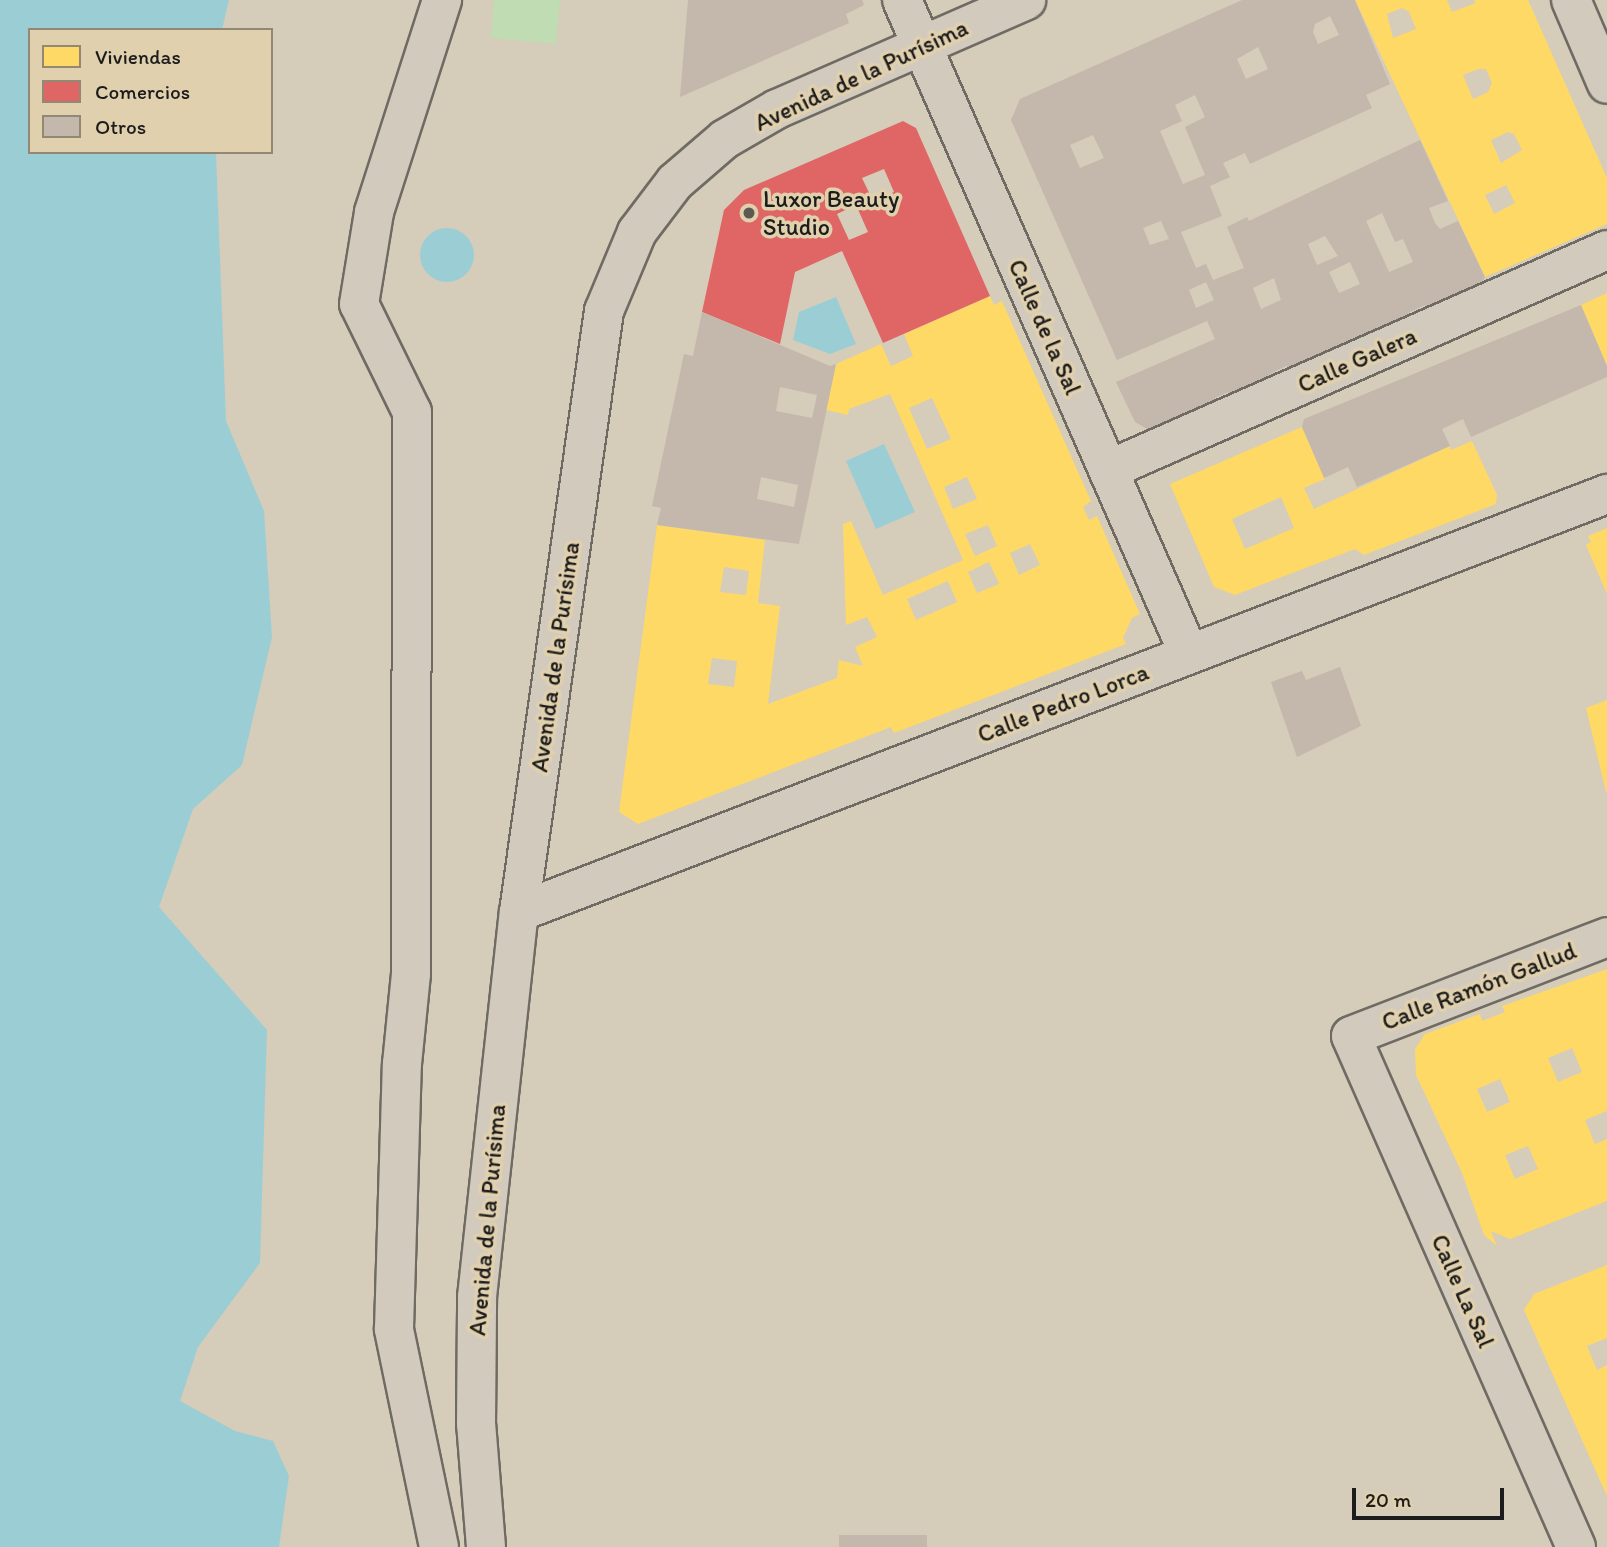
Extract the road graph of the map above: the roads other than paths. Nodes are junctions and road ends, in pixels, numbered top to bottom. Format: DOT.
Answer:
graph roads {
  1 [pos="442,0"];
  2 [pos="902,0"];
  3 [pos="1026,0"];
  4 [pos="1571,0"];
  5 [pos="921,45"];
  6 [pos="1607,84"];
  7 [pos="1607,250"];
  8 [pos="1108,470"];
  9 [pos="1607,494"];
  10 [pos="1189,654"];
  11 [pos="519,912"];
  12 [pos="1607,937"];
  13 [pos="1351,1035"];
  14 [pos="439,1547"];
  15 [pos="486,1547"];
  16 [pos="1576,1547"];
  1 -- 14 [label="street"];
  2 -- 5 [label="street, Calle de la Sal"];
  3 -- 5 [label="street, Avenida de la Purísima"];
  4 -- 6 [label="street"];
  5 -- 8 [label="street, Calle de la Sal"];
  5 -- 11 [label="street, Avenida de la Purísima"];
  7 -- 8 [label="street, Calle Galera"];
  8 -- 10 [label="street, Calle de la Sal"];
  9 -- 10 [label="street, Calle Pedro Lorca"];
  10 -- 11 [label="street, Calle Pedro Lorca"];
  11 -- 15 [label="street, Avenida de la Purísima"];
  12 -- 13 [label="street, Calle Ramón Gallud"];
  13 -- 16 [label="street, Calle La Sal"];
}
